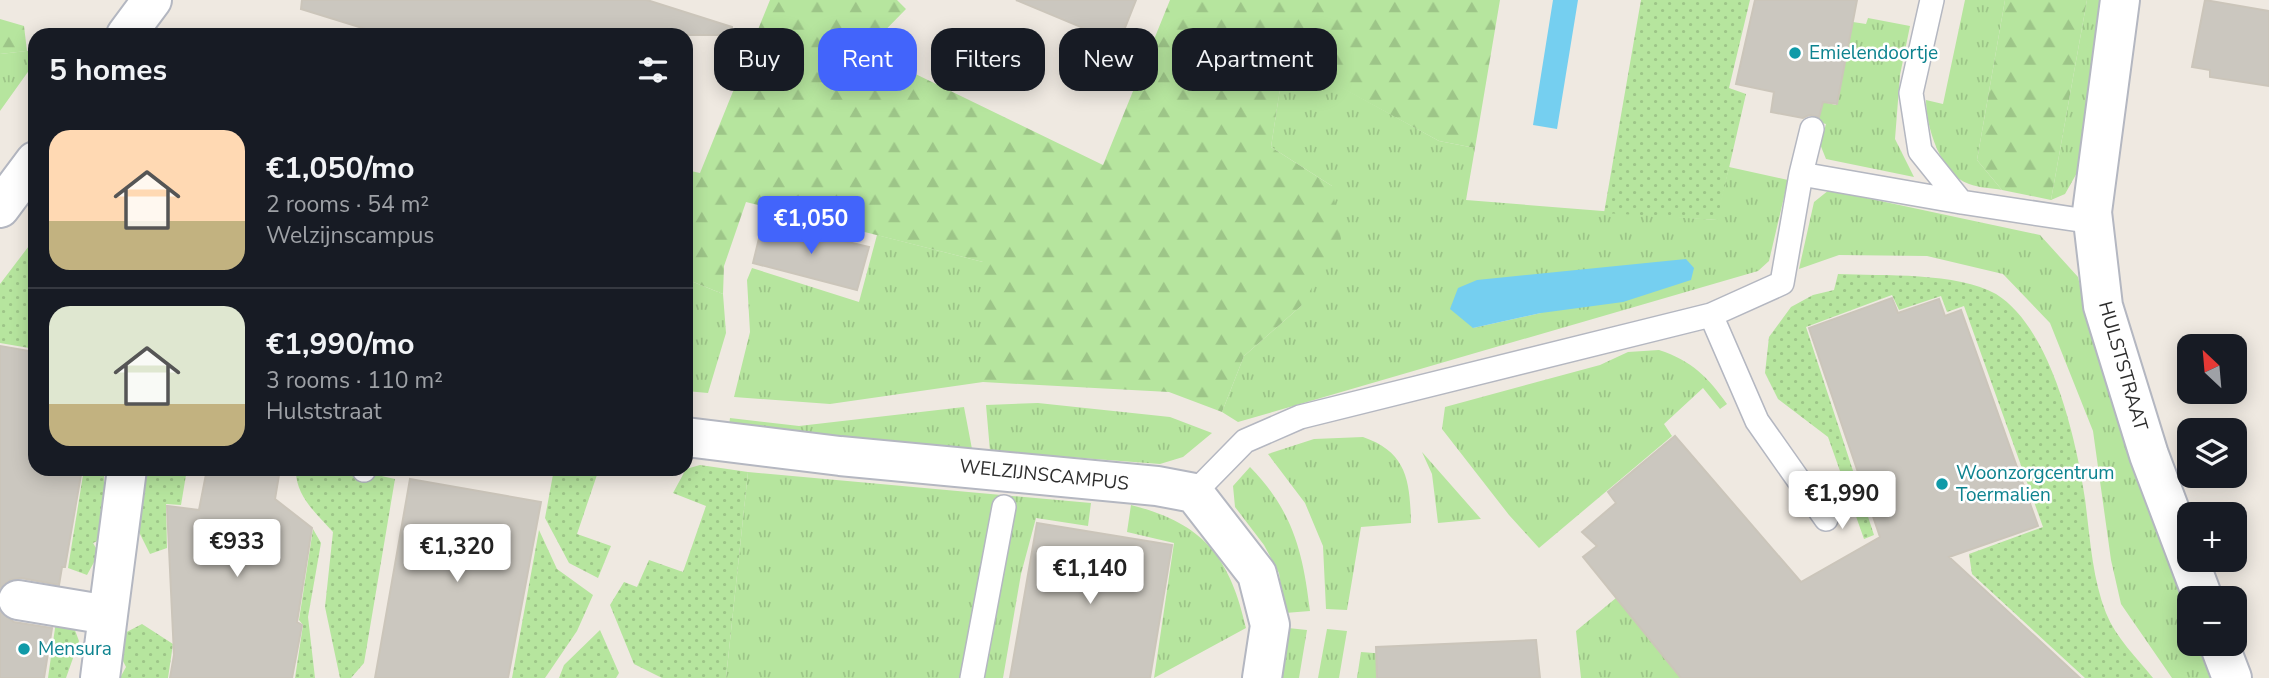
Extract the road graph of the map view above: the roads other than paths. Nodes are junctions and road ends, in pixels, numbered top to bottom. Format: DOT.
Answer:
graph roads {
  1 [pos="152,0"];
  2 [pos="1932,0"];
  3 [pos="2120,0"];
  4 [pos="131,28"];
  5 [pos="1812,129"];
  6 [pos="28,170"];
  7 [pos="1801,174"];
  8 [pos="1961,202"];
  9 [pos="0,208"];
  10 [pos="2093,222"];
  11 [pos="1711,315"];
  12 [pos="693,438"];
  13 [pos="126,476"];
  14 [pos="1194,493"];
  15 [pos="1004,508"];
  16 [pos="1826,519"];
  17 [pos="2198,586"];
  18 [pos="18,600"];
  19 [pos="108,615"];
  20 [pos="2224,656"];
  21 [pos="100,678"];
  22 [pos="972,678"];
  23 [pos="1262,678"];
  24 [pos="2232,678"];
  1 -- 4 [label="street"];
  2 -- 8 [label="lane"];
  3 -- 10 [label="street, HULSTSTRAAT"];
  5 -- 7 [label="lane"];
  6 -- 9 [label="street"];
  7 -- 8 [label="lane"];
  7 -- 11 [label="lane"];
  8 -- 10 [label="lane"];
  10 -- 17 [label="street, HULSTSTRAAT"];
  11 -- 14 [label="lane"];
  11 -- 16 [label="lane"];
  12 -- 14 [label="street, WELZIJNSCAMPUS"];
  13 -- 19 [label="street"];
  14 -- 23 [label="street"];
  15 -- 22 [label="lane"];
  18 -- 19 [label="street"];
  19 -- 21 [label="street"];
  20 -- 24 [label="street"];
}
